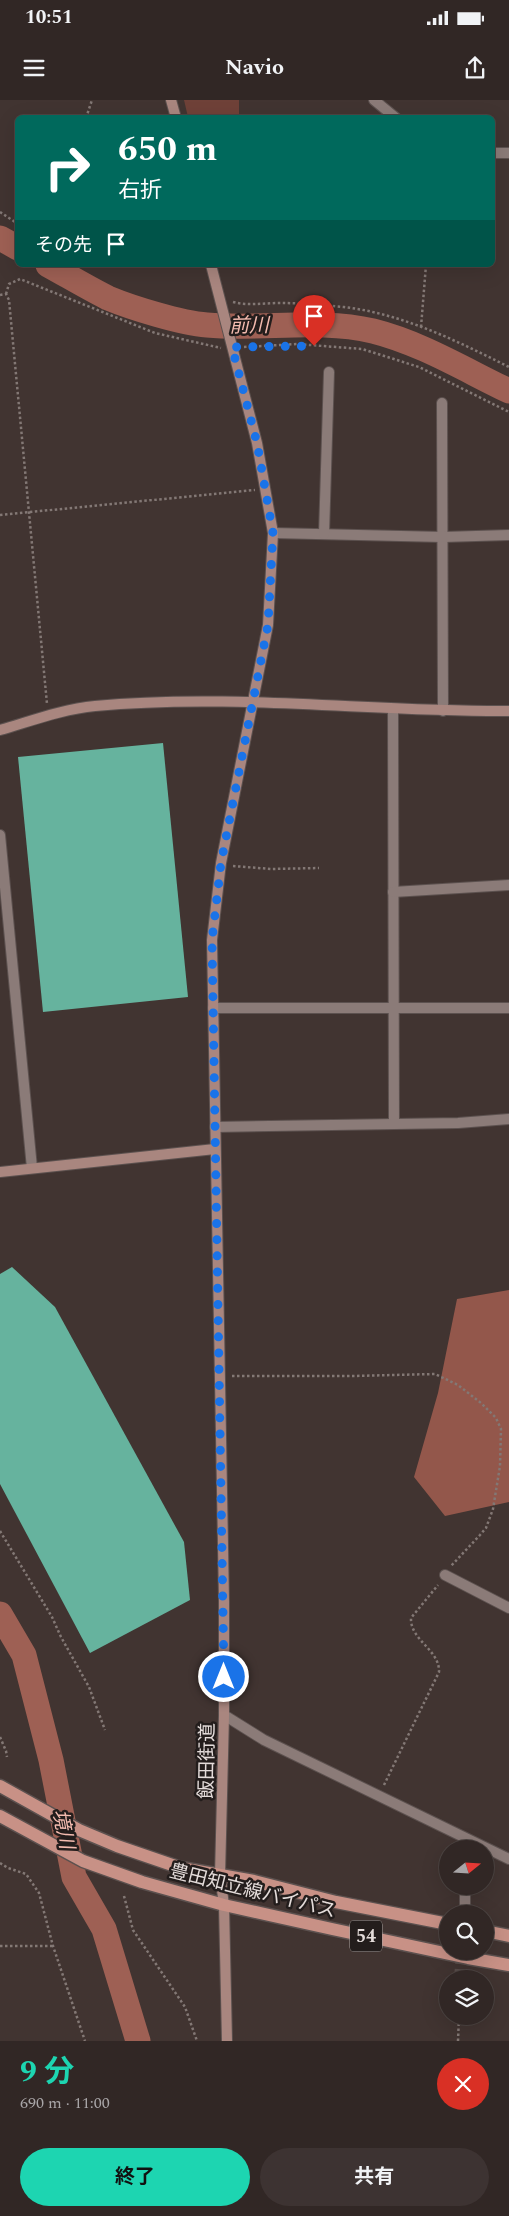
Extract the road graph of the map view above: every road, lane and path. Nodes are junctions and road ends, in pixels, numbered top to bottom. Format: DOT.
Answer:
graph roads {
  1 [pos="92,100"];
  2 [pos="172,100"];
  3 [pos="374,100"];
  4 [pos="87,115"];
  5 [pos="175,115"];
  6 [pos="392,115"];
  7 [pos="495,153"];
  8 [pos="509,154"];
  9 [pos="0,212"];
  10 [pos="15,222"];
  11 [pos="211,267"];
  12 [pos="426,267"];
  13 [pos="6,294"];
  14 [pos="0,295"];
  15 [pos="220,305"];
  16 [pos="421,327"];
  17 [pos="232,347"];
  18 [pos="509,368"];
  19 [pos="329,372"];
  20 [pos="442,403"];
  21 [pos="509,412"];
  22 [pos="266,489"];
  23 [pos="30,512"];
  24 [pos="0,515"];
  25 [pos="273,533"];
  26 [pos="324,534"];
  27 [pos="509,535"];
  28 [pos="443,537"];
  29 [pos="253,701"];
  30 [pos="393,709"];
  31 [pos="444,711"];
  32 [pos="509,711"];
  33 [pos="49,715"];
  34 [pos="0,730"];
  35 [pos="0,835"];
  36 [pos="221,863"];
  37 [pos="319,868"];
  38 [pos="509,885"];
  39 [pos="393,892"];
  40 [pos="213,1008"];
  41 [pos="393,1008"];
  42 [pos="509,1008"];
  43 [pos="509,1119"];
  44 [pos="394,1124"];
  45 [pos="215,1127"];
  46 [pos="215,1150"];
  47 [pos="32,1168"];
  48 [pos="0,1172"];
  49 [pos="221,1376"];
  50 [pos="0,1531"];
  51 [pos="444,1575"];
  52 [pos="509,1608"];
  53 [pos="224,1716"];
  54 [pos="105,1730"];
  55 [pos="0,1737"];
  56 [pos="7,1757"];
  57 [pos="0,1786"];
  58 [pos="379,1796"];
  59 [pos="0,1816"];
  60 [pos="464,1840"];
  61 [pos="494,1853"];
  62 [pos="509,1859"];
  63 [pos="0,1863"];
  64 [pos="220,1875"];
  65 [pos="124,1896"];
  66 [pos="224,1905"];
  67 [pos="439,1922"];
  68 [pos="494,1933"];
  69 [pos="509,1936"];
  70 [pos="0,1946"];
  71 [pos="53,1946"];
  72 [pos="509,1965"];
  73 [pos="459,2025"];
  74 [pos="85,2041"];
  75 [pos="198,2041"];
  76 [pos="227,2041"];
  77 [pos="458,2041"];
  1 -- 4 [label="path"];
  2 -- 5 [label="main road"];
  3 -- 6 [label="street"];
  7 -- 8 [label="street"];
  9 -- 10 [label="path"];
  11 -- 15 [label="main road, 飯田街道"];
  12 -- 16 [label="path"];
  13 -- 14 [label="path"];
  13 -- 17 [label="path"];
  13 -- 23 [label="path"];
  15 -- 16 [label="path"];
  15 -- 17 [label="main road, 飯田街道"];
  16 -- 18 [label="path"];
  17 -- 21 [label="path"];
  17 -- 22 [label="main road, 飯田街道"];
  19 -- 26 [label="street"];
  20 -- 28 [label="street"];
  22 -- 23 [label="path"];
  22 -- 25 [label="main road, 飯田街道"];
  23 -- 24 [label="path"];
  23 -- 33 [label="path"];
  25 -- 26 [label="street"];
  25 -- 29 [label="main road, 飯田街道"];
  26 -- 28 [label="street"];
  27 -- 28 [label="street"];
  28 -- 31 [label="street"];
  29 -- 30 [label="main road"];
  29 -- 33 [label="main road"];
  29 -- 36 [label="main road, 飯田街道"];
  30 -- 31 [label="main road"];
  30 -- 39 [label="street"];
  31 -- 32 [label="main road"];
  33 -- 34 [label="main road"];
  35 -- 47 [label="street"];
  36 -- 37 [label="path"];
  36 -- 40 [label="main road, 飯田街道"];
  38 -- 39 [label="street"];
  39 -- 41 [label="street"];
  40 -- 41 [label="street"];
  40 -- 45 [label="main road, 飯田街道"];
  41 -- 42 [label="street"];
  41 -- 44 [label="street"];
  43 -- 44 [label="street"];
  44 -- 45 [label="street"];
  45 -- 46 [label="main road, 飯田街道"];
  46 -- 47 [label="main road"];
  46 -- 49 [label="main road, 飯田街道"];
  47 -- 48 [label="main road"];
  49 -- 51 [label="path"];
  49 -- 53 [label="main road, 飯田街道"];
  50 -- 54 [label="path"];
  51 -- 52 [label="street"];
  51 -- 58 [label="path"];
  53 -- 58 [label="street"];
  53 -- 64 [label="main road, 飯田街道"];
  55 -- 56 [label="path"];
  57 -- 64 [label="main road, 豊田知立線バイパス / 54"];
  58 -- 60 [label="street"];
  59 -- 66 [label="main road, 豊田知立線バイパス / 54"];
  61 -- 62 [label="street"];
  63 -- 71 [label="path"];
  64 -- 66 [label="main road, 飯田街道"];
  64 -- 67 [label="main road, 豊田知立線バイパス / 54"];
  65 -- 75 [label="path"];
  66 -- 72 [label="main road, 豊田知立線バイパス / 54"];
  66 -- 76 [label="main road, 飯田街道"];
  68 -- 69 [label="main road"];
  70 -- 71 [label="path"];
  71 -- 74 [label="path"];
  73 -- 77 [label="path"];
}
